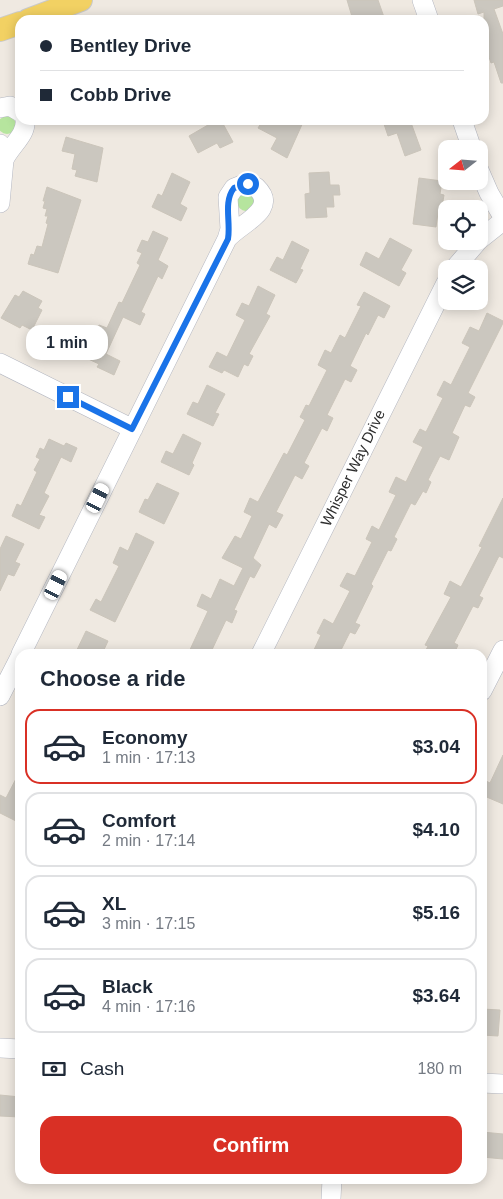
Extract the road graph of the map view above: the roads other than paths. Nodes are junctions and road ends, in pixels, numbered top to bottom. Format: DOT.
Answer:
graph roads {
  1 [pos="81,0"];
  2 [pos="422,0"];
  3 [pos="41,15"];
  4 [pos="427,15"];
  5 [pos="15,25"];
  6 [pos="0,30"];
  7 [pos="0,108"];
  8 [pos="15,109"];
  9 [pos="24,125"];
  10 [pos="464,125"];
  11 [pos="469,140"];
  12 [pos="2,152"];
  13 [pos="488,190"];
  14 [pos="0,203"];
  15 [pos="503,217"];
  16 [pos="503,221"];
  17 [pos="488,233"];
  18 [pos="228,239"];
  19 [pos="470,250"];
  20 [pos="462,260"];
  21 [pos="438,299"];
  22 [pos="0,363"];
  23 [pos="132,429"];
  24 [pos="24,649"];
  25 [pos="263,649"];
  26 [pos="503,650"];
  27 [pos="15,667"];
  28 [pos="487,681"];
  29 [pos="0,696"];
  30 [pos="0,1048"];
  31 [pos="15,1049"];
  32 [pos="487,1083"];
  33 [pos="503,1084"];
  34 [pos="332,1184"];
  35 [pos="331,1199"];
  1 -- 3 [label="main road"];
  2 -- 4 [label="street"];
  5 -- 6 [label="main road"];
  7 -- 8 [label="street"];
  9 -- 12 [label="street"];
  10 -- 11 [label="street"];
  12 -- 14 [label="street"];
  13 -- 15 [label="street"];
  16 -- 17 [label="street"];
  18 -- 23 [label="street"];
  19 -- 20 [label="street"];
  21 -- 25 [label="street, Whisper Way Drive"];
  22 -- 23 [label="street"];
  23 -- 24 [label="street"];
  26 -- 28 [label="street"];
  27 -- 29 [label="street"];
  30 -- 31 [label="street"];
  32 -- 33 [label="street"];
  34 -- 35 [label="street"];
}
